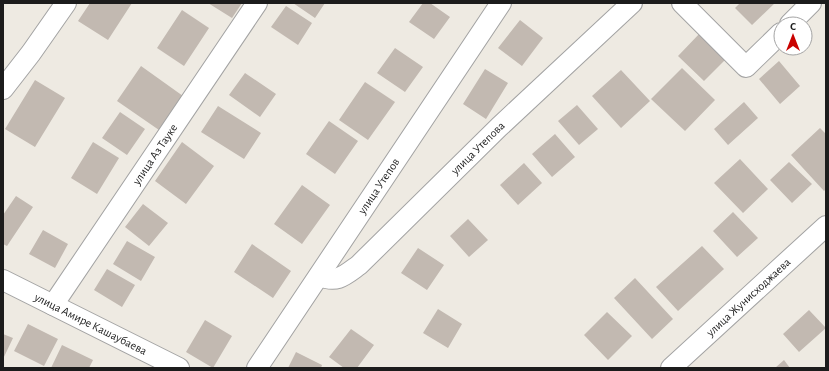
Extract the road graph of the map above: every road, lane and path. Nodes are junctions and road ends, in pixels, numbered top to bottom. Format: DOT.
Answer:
graph roads {
  1 [pos="66,3"];
  2 [pos="257,3"];
  3 [pos="501,3"];
  4 [pos="632,3"];
  5 [pos="682,3"];
  6 [pos="811,3"];
  7 [pos="798,16"];
  8 [pos="773,41"];
  9 [pos="3,89"];
  10 [pos="826,226"];
  11 [pos="319,276"];
  12 [pos="3,280"];
  13 [pos="53,305"];
  14 [pos="179,368"];
  15 [pos="257,368"];
  16 [pos="671,368"];
  1 -- 9 [label="street"];
  2 -- 13 [label="street, улица Аз Тауке"];
  3 -- 11 [label="street, улица Утепов"];
  4 -- 11 [label="street, улица Утепова"];
  5 -- 8 [label="street"];
  6 -- 7 [label="street"];
  10 -- 16 [label="street, улица Жунисходжаева"];
  11 -- 15 [label="street, улица Утепов"];
  12 -- 13 [label="street, улица Амире Кашаубаева"];
  13 -- 14 [label="street, улица Амире Кашаубаева"];
}
